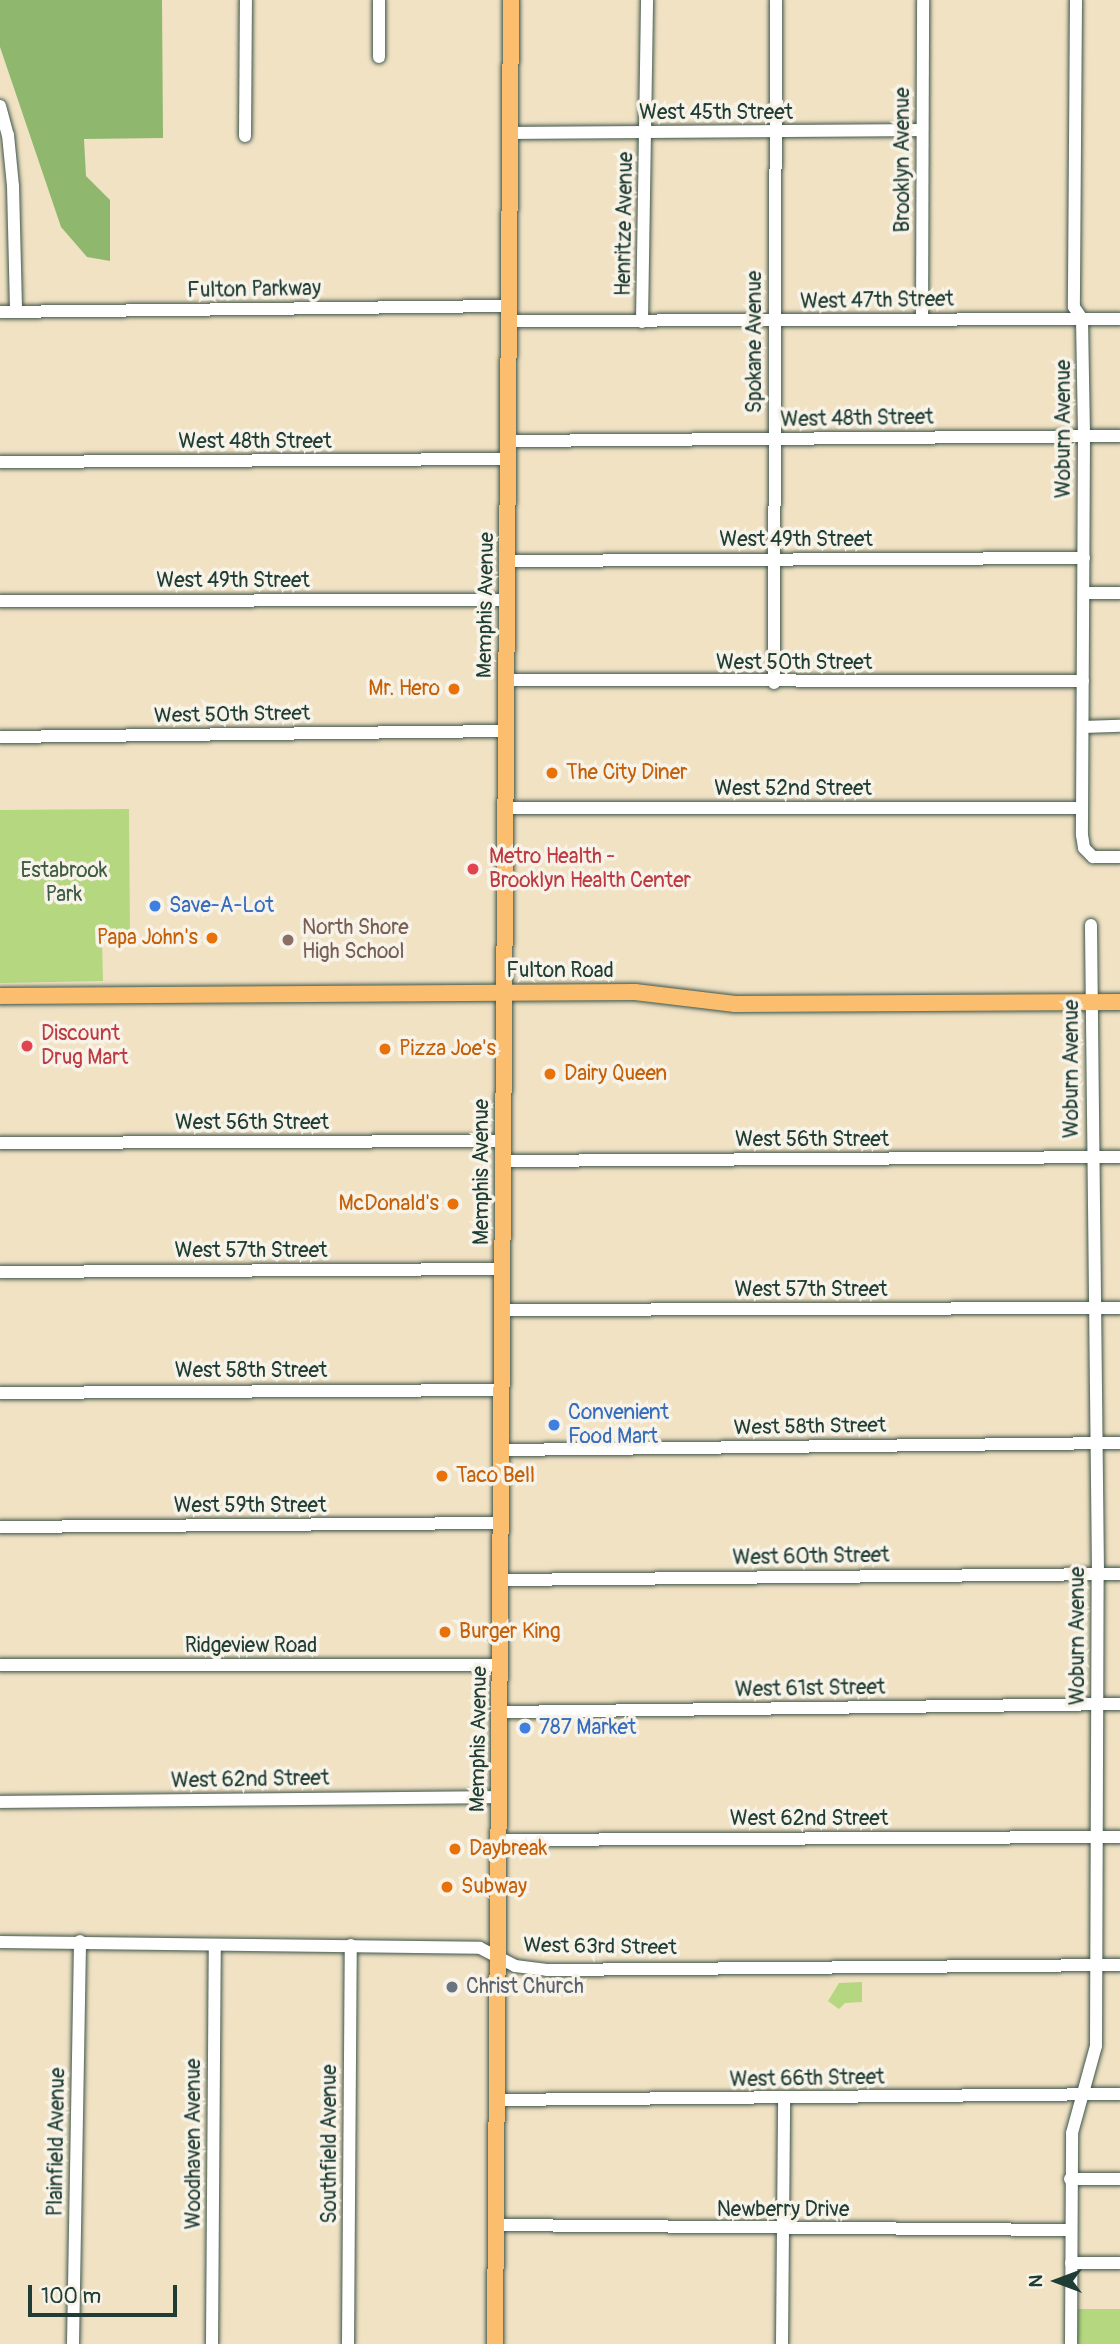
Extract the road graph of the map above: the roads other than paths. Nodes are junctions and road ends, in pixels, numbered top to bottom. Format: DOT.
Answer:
graph roads {
  1 [pos="246,0"];
  2 [pos="379,0"];
  3 [pos="511,0"];
  4 [pos="647,0"];
  5 [pos="776,0"];
  6 [pos="923,0"];
  7 [pos="1076,0"];
  8 [pos="379,57"];
  9 [pos="0,106"];
  10 [pos="922,130"];
  11 [pos="510,133"];
  12 [pos="645,133"];
  13 [pos="775,133"];
  14 [pos="245,136"];
  15 [pos="0,312"];
  16 [pos="16,312"];
  17 [pos="508,314"];
  18 [pos="922,319"];
  19 [pos="1082,319"];
  20 [pos="1120,319"];
  21 [pos="642,322"];
  22 [pos="775,322"];
  23 [pos="1084,436"];
  24 [pos="1120,436"];
  25 [pos="775,439"];
  26 [pos="510,441"];
  27 [pos="510,459"];
  28 [pos="0,463"];
  29 [pos="1084,558"];
  30 [pos="775,559"];
  31 [pos="508,561"];
  32 [pos="1084,593"];
  33 [pos="1120,593"];
  34 [pos="508,600"];
  35 [pos="0,601"];
  36 [pos="506,680"];
  37 [pos="1083,681"];
  38 [pos="774,683"];
  39 [pos="1120,726"];
  40 [pos="1083,727"];
  41 [pos="506,730"];
  42 [pos="0,737"];
  43 [pos="505,808"];
  44 [pos="1082,808"];
  45 [pos="1120,857"];
  46 [pos="1091,925"];
  47 [pos="505,992"];
  48 [pos="0,996"];
  49 [pos="1091,1002"];
  50 [pos="1120,1002"];
  51 [pos="503,1141"];
  52 [pos="0,1143"];
  53 [pos="1092,1157"];
  54 [pos="1120,1157"];
  55 [pos="503,1161"];
  56 [pos="503,1269"];
  57 [pos="0,1272"];
  58 [pos="1093,1308"];
  59 [pos="1120,1308"];
  60 [pos="502,1310"];
  61 [pos="502,1390"];
  62 [pos="0,1392"];
  63 [pos="1095,1443"];
  64 [pos="1120,1443"];
  65 [pos="501,1450"];
  66 [pos="501,1523"];
  67 [pos="0,1527"];
  68 [pos="1098,1574"];
  69 [pos="1120,1574"];
  70 [pos="502,1580"];
  71 [pos="0,1665"];
  72 [pos="502,1665"];
  73 [pos="1098,1704"];
  74 [pos="1120,1704"];
  75 [pos="501,1712"];
  76 [pos="500,1797"];
  77 [pos="0,1802"];
  78 [pos="1098,1837"];
  79 [pos="1120,1837"];
  80 [pos="499,1840"];
  81 [pos="80,1941"];
  82 [pos="0,1942"];
  83 [pos="215,1945"];
  84 [pos="351,1945"];
  85 [pos="496,1953"];
  86 [pos="1120,1965"];
  87 [pos="1096,1966"];
  88 [pos="1120,2094"];
  89 [pos="1083,2095"];
  90 [pos="784,2099"];
  91 [pos="495,2100"];
  92 [pos="1070,2179"];
  93 [pos="1120,2179"];
  94 [pos="495,2225"];
  95 [pos="782,2229"];
  96 [pos="1071,2230"];
  97 [pos="1071,2263"];
  98 [pos="1120,2263"];
  99 [pos="74,2344"];
  100 [pos="212,2344"];
  101 [pos="348,2344"];
  102 [pos="495,2344"];
  103 [pos="782,2344"];
  104 [pos="1071,2344"];
  1 -- 14 [label="street"];
  2 -- 8 [label="street"];
  3 -- 11 [label="main road, Memphis Avenue"];
  4 -- 12 [label="street, Henritze Avenue"];
  5 -- 13 [label="street, Spokane Avenue"];
  6 -- 10 [label="street, Brooklyn Avenue"];
  7 -- 19 [label="street, Woburn Avenue"];
  9 -- 16 [label="street"];
  10 -- 13 [label="street, West 45th Street"];
  10 -- 18 [label="street, Brooklyn Avenue"];
  11 -- 12 [label="street, West 45th Street"];
  11 -- 17 [label="main road, Memphis Avenue"];
  12 -- 13 [label="street, West 45th Street"];
  12 -- 21 [label="street, Henritze Avenue"];
  13 -- 22 [label="street, Spokane Avenue"];
  15 -- 16 [label="street, Fulton Parkway"];
  16 -- 17 [label="street, Fulton Parkway"];
  17 -- 21 [label="street, West 47th Street"];
  17 -- 26 [label="main road, Memphis Avenue"];
  18 -- 19 [label="street, West 47th Street"];
  18 -- 22 [label="street, West 47th Street"];
  19 -- 20 [label="street, West 47th Street"];
  19 -- 23 [label="street, Woburn Avenue"];
  21 -- 22 [label="street, West 47th Street"];
  22 -- 25 [label="street, Spokane Avenue"];
  23 -- 24 [label="street, West 48th Street"];
  23 -- 25 [label="street, West 48th Street"];
  23 -- 29 [label="street, Woburn Avenue"];
  25 -- 26 [label="street, West 48th Street"];
  25 -- 30 [label="street, Spokane Avenue"];
  26 -- 27 [label="main road, Memphis Avenue"];
  27 -- 28 [label="street, West 48th Street"];
  27 -- 31 [label="main road, Memphis Avenue"];
  29 -- 30 [label="street, West 49th Street"];
  29 -- 32 [label="street, Woburn Avenue"];
  30 -- 31 [label="street, West 49th Street"];
  30 -- 38 [label="street, Spokane Avenue"];
  31 -- 34 [label="main road, Memphis Avenue"];
  32 -- 33 [label="street"];
  32 -- 37 [label="street, Woburn Avenue"];
  34 -- 35 [label="street, West 49th Street"];
  34 -- 36 [label="main road, Memphis Avenue"];
  36 -- 38 [label="street, West 50th Street"];
  36 -- 41 [label="main road, Memphis Avenue"];
  37 -- 38 [label="street, West 50th Street"];
  37 -- 40 [label="street, Woburn Avenue"];
  39 -- 40 [label="street"];
  40 -- 44 [label="street, Woburn Avenue"];
  41 -- 42 [label="street, West 50th Street"];
  41 -- 43 [label="main road, Memphis Avenue"];
  43 -- 44 [label="street, West 52nd Street"];
  43 -- 47 [label="main road, Memphis Avenue"];
  44 -- 45 [label="street, Woburn Avenue"];
  46 -- 49 [label="street, Woburn Avenue"];
  47 -- 48 [label="main road, Fulton Road"];
  47 -- 49 [label="main road, Fulton Road"];
  47 -- 51 [label="main road, Memphis Avenue"];
  49 -- 50 [label="main road, Fulton Road"];
  49 -- 53 [label="street, Woburn Avenue"];
  51 -- 52 [label="street, West 56th Street"];
  51 -- 55 [label="main road, Memphis Avenue"];
  53 -- 54 [label="street, West 56th Street"];
  53 -- 55 [label="street, West 56th Street"];
  53 -- 58 [label="street, Woburn Avenue"];
  55 -- 56 [label="main road, Memphis Avenue"];
  56 -- 57 [label="street, West 57th Street"];
  56 -- 60 [label="main road, Memphis Avenue"];
  58 -- 59 [label="street, West 57th Street"];
  58 -- 60 [label="street, West 57th Street"];
  58 -- 63 [label="street, Woburn Avenue"];
  60 -- 61 [label="main road, Memphis Avenue"];
  61 -- 62 [label="street, West 58th Street"];
  61 -- 65 [label="main road, Memphis Avenue"];
  63 -- 64 [label="street, West 58th Street"];
  63 -- 65 [label="street, West 58th Street"];
  63 -- 68 [label="street, Woburn Avenue"];
  65 -- 66 [label="main road, Memphis Avenue"];
  66 -- 67 [label="street, West 59th Street"];
  66 -- 70 [label="main road, Memphis Avenue"];
  68 -- 69 [label="street, West 60th Street"];
  68 -- 70 [label="street, West 60th Street"];
  68 -- 73 [label="street, Woburn Avenue"];
  70 -- 72 [label="main road, Memphis Avenue"];
  71 -- 72 [label="street, Ridgeview Road"];
  72 -- 75 [label="main road, Memphis Avenue"];
  73 -- 74 [label="street, West 61st Street"];
  73 -- 75 [label="street, West 61st Street"];
  73 -- 78 [label="street, Woburn Avenue"];
  75 -- 76 [label="main road, Memphis Avenue"];
  76 -- 77 [label="street, West 62nd Street"];
  76 -- 80 [label="main road, Memphis Avenue"];
  78 -- 79 [label="street, West 62nd Street"];
  78 -- 80 [label="street, West 62nd Street"];
  78 -- 87 [label="street, Woburn Avenue"];
  80 -- 85 [label="main road, Memphis Avenue"];
  81 -- 82 [label="street, West 63rd Street"];
  81 -- 83 [label="street, West 63rd Street"];
  81 -- 99 [label="street, Plainfield Avenue"];
  83 -- 84 [label="street, West 63rd Street"];
  83 -- 100 [label="street, Woodhaven Avenue"];
  84 -- 85 [label="street, West 63rd Street"];
  84 -- 101 [label="street, Southfield Avenue"];
  85 -- 87 [label="street, West 63rd Street"];
  85 -- 91 [label="main road, Memphis Avenue"];
  86 -- 87 [label="street, West 63rd Street"];
  87 -- 89 [label="street, Woburn Avenue"];
  88 -- 89 [label="street, West 66th Street"];
  89 -- 90 [label="street, West 66th Street"];
  89 -- 92 [label="street, Woburn Avenue"];
  90 -- 91 [label="street, West 66th Street"];
  90 -- 95 [label="street"];
  91 -- 94 [label="main road, Memphis Avenue"];
  92 -- 93 [label="street"];
  92 -- 96 [label="street, Woburn Avenue"];
  94 -- 95 [label="street, Newberry Drive"];
  94 -- 102 [label="main road, Memphis Avenue"];
  95 -- 96 [label="street, Newberry Drive"];
  95 -- 103 [label="street"];
  96 -- 97 [label="street, Woburn Avenue"];
  97 -- 98 [label="street"];
  97 -- 104 [label="street, Woburn Avenue"];
}
